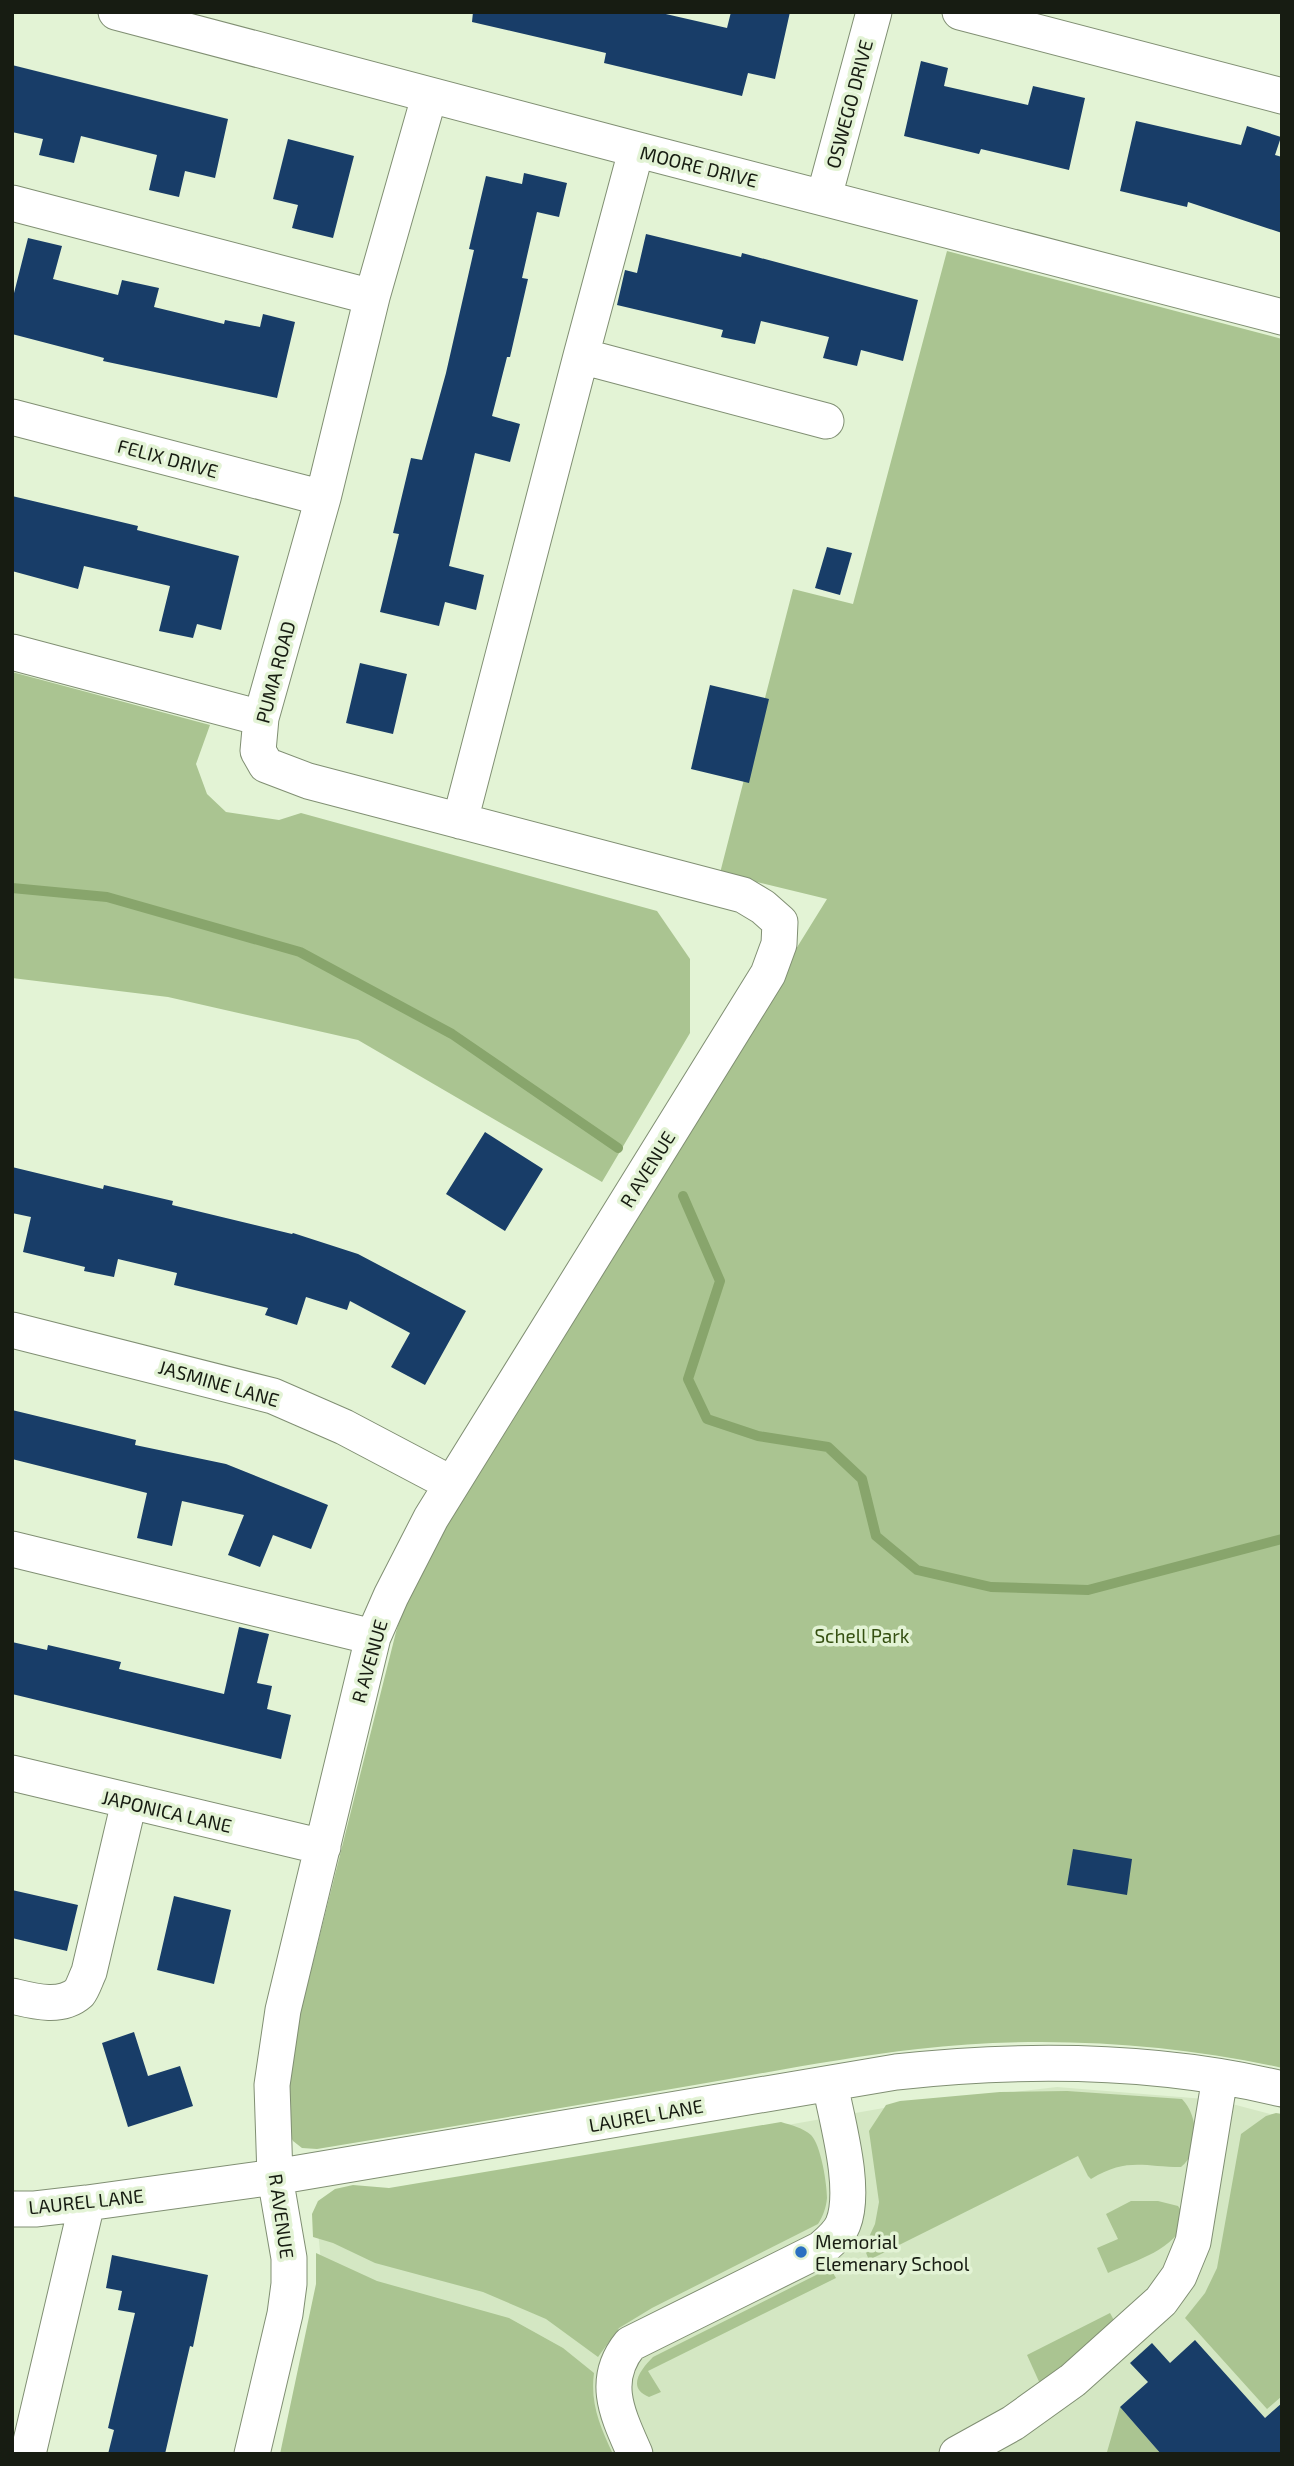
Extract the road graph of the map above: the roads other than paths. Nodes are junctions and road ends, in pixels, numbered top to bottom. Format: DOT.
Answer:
graph roads {
  1 [pos="116,12"];
  2 [pos="874,12"];
  3 [pos="960,12"];
  4 [pos="1282,96"];
  5 [pos="429,97"];
  6 [pos="636,151"];
  7 [pos="824,197"];
  8 [pos="12,202"];
  9 [pos="372,297"];
  10 [pos="1282,317"];
  11 [pos="581,356"];
  12 [pos="12,417"];
  13 [pos="826,421"];
  14 [pos="323,498"];
  15 [pos="12,652"];
  16 [pos="261,718"];
  17 [pos="460,821"];
  18 [pos="780,922"];
  19 [pos="12,1330"];
  20 [pos="452,1484"];
  21 [pos="12,1549"];
  22 [pos="373,1637"];
  23 [pos="12,1773"];
  24 [pos="129,1802"];
  25 [pos="323,1847"];
  26 [pos="12,1996"];
  27 [pos="1220,2077"];
  28 [pos="830,2084"];
  29 [pos="1282,2089"];
  30 [pos="275,2177"];
  31 [pos="88,2203"];
  32 [pos="12,2209"];
  33 [pos="28,2454"];
  34 [pos="252,2454"];
  35 [pos="635,2454"];
  36 [pos="957,2454"];
  1 -- 5 [label="street, MOORE DRIVE"];
  2 -- 7 [label="street, OSWEGO DRIVE"];
  3 -- 4 [label="street"];
  5 -- 6 [label="street, MOORE DRIVE"];
  5 -- 9 [label="street, PUMA ROAD"];
  6 -- 7 [label="street, MOORE DRIVE"];
  6 -- 11 [label="street"];
  7 -- 10 [label="street, MOORE DRIVE"];
  8 -- 9 [label="street"];
  9 -- 14 [label="street, PUMA ROAD"];
  11 -- 13 [label="street"];
  11 -- 17 [label="street"];
  12 -- 14 [label="street, FELIX DRIVE"];
  14 -- 16 [label="street, PUMA ROAD"];
  15 -- 16 [label="street"];
  16 -- 17 [label="street, PUMA ROAD"];
  17 -- 18 [label="street, PUMA ROAD"];
  18 -- 20 [label="street, R AVENUE"];
  19 -- 20 [label="street, JASMINE LANE"];
  20 -- 22 [label="street, R AVENUE"];
  21 -- 22 [label="street"];
  22 -- 25 [label="street, R AVENUE"];
  23 -- 24 [label="street, JAPONICA LANE"];
  24 -- 25 [label="street, JAPONICA LANE"];
  24 -- 26 [label="street"];
  25 -- 30 [label="street, R AVENUE"];
  27 -- 28 [label="street, LAUREL LANE"];
  27 -- 29 [label="street, LAUREL LANE"];
  27 -- 36 [label="street"];
  28 -- 30 [label="street, LAUREL LANE"];
  28 -- 35 [label="street"];
  30 -- 31 [label="street, LAUREL LANE"];
  30 -- 34 [label="street, R AVENUE"];
  31 -- 32 [label="street, LAUREL LANE"];
  31 -- 33 [label="street"];
}
